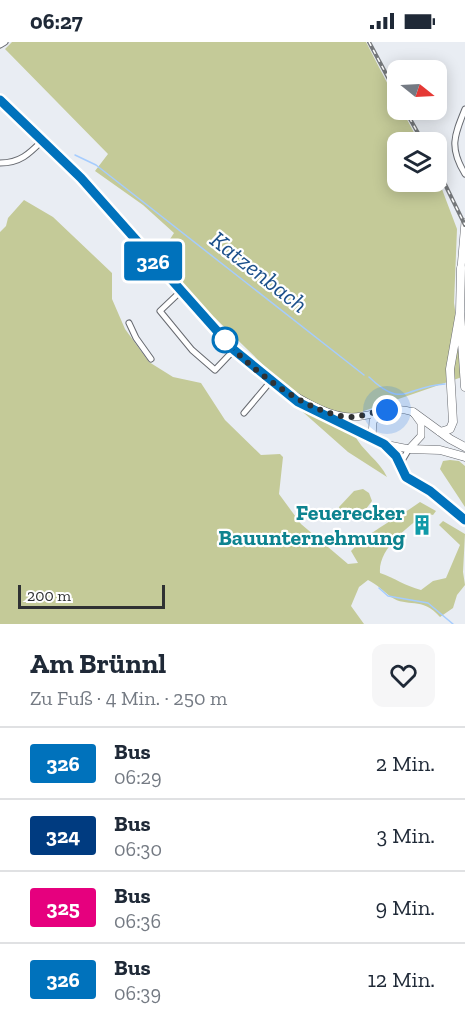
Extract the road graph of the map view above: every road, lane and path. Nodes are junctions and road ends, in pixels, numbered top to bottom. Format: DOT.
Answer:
graph roads {
  1 [pos="5,42"];
  2 [pos="0,45"];
  3 [pos="0,100"];
  4 [pos="465,110"];
  5 [pos="43,140"];
  6 [pos="0,163"];
  7 [pos="464,172"];
  8 [pos="465,222"];
  9 [pos="461,267"];
  10 [pos="180,292"];
  11 [pos="460,312"];
  12 [pos="129,323"];
  13 [pos="461,336"];
  14 [pos="465,348"];
  15 [pos="234,350"];
  16 [pos="151,359"];
  17 [pos="270,381"];
  18 [pos="465,387"];
  19 [pos="387,410"];
  20 [pos="413,412"];
  21 [pos="244,413"];
  22 [pos="338,418"];
  23 [pos="440,432"];
  24 [pos="372,437"];
  25 [pos="384,444"];
  26 [pos="465,447"];
  27 [pos="409,449"];
  28 [pos="465,457"];
  29 [pos="400,464"];
  30 [pos="465,520"];
  1 -- 2 [label="street"];
  3 -- 5 [label="main road"];
  4 -- 7 [label="street"];
  5 -- 6 [label="street"];
  5 -- 10 [label="main road"];
  8 -- 9 [label="main road"];
  9 -- 11 [label="highway"];
  10 -- 15 [label="main road"];
  10 -- 15 [label="street"];
  11 -- 13 [label="highway"];
  11 -- 23 [label="highway"];
  12 -- 16 [label="street"];
  13 -- 14 [label="highway"];
  13 -- 18 [label="highway"];
  15 -- 17 [label="main road"];
  17 -- 21 [label="street"];
  17 -- 22 [label="main road"];
  19 -- 20 [label="main road"];
  19 -- 22 [label="main road"];
  19 -- 24 [label="main road"];
  20 -- 23 [label="highway"];
  20 -- 27 [label="main road"];
  22 -- 24 [label="main road"];
  23 -- 26 [label="highway"];
  24 -- 25 [label="main road"];
  25 -- 27 [label="main road"];
  25 -- 29 [label="street"];
  27 -- 28 [label="highway"];
  27 -- 29 [label="street"];
  29 -- 30 [label="street"];
}
